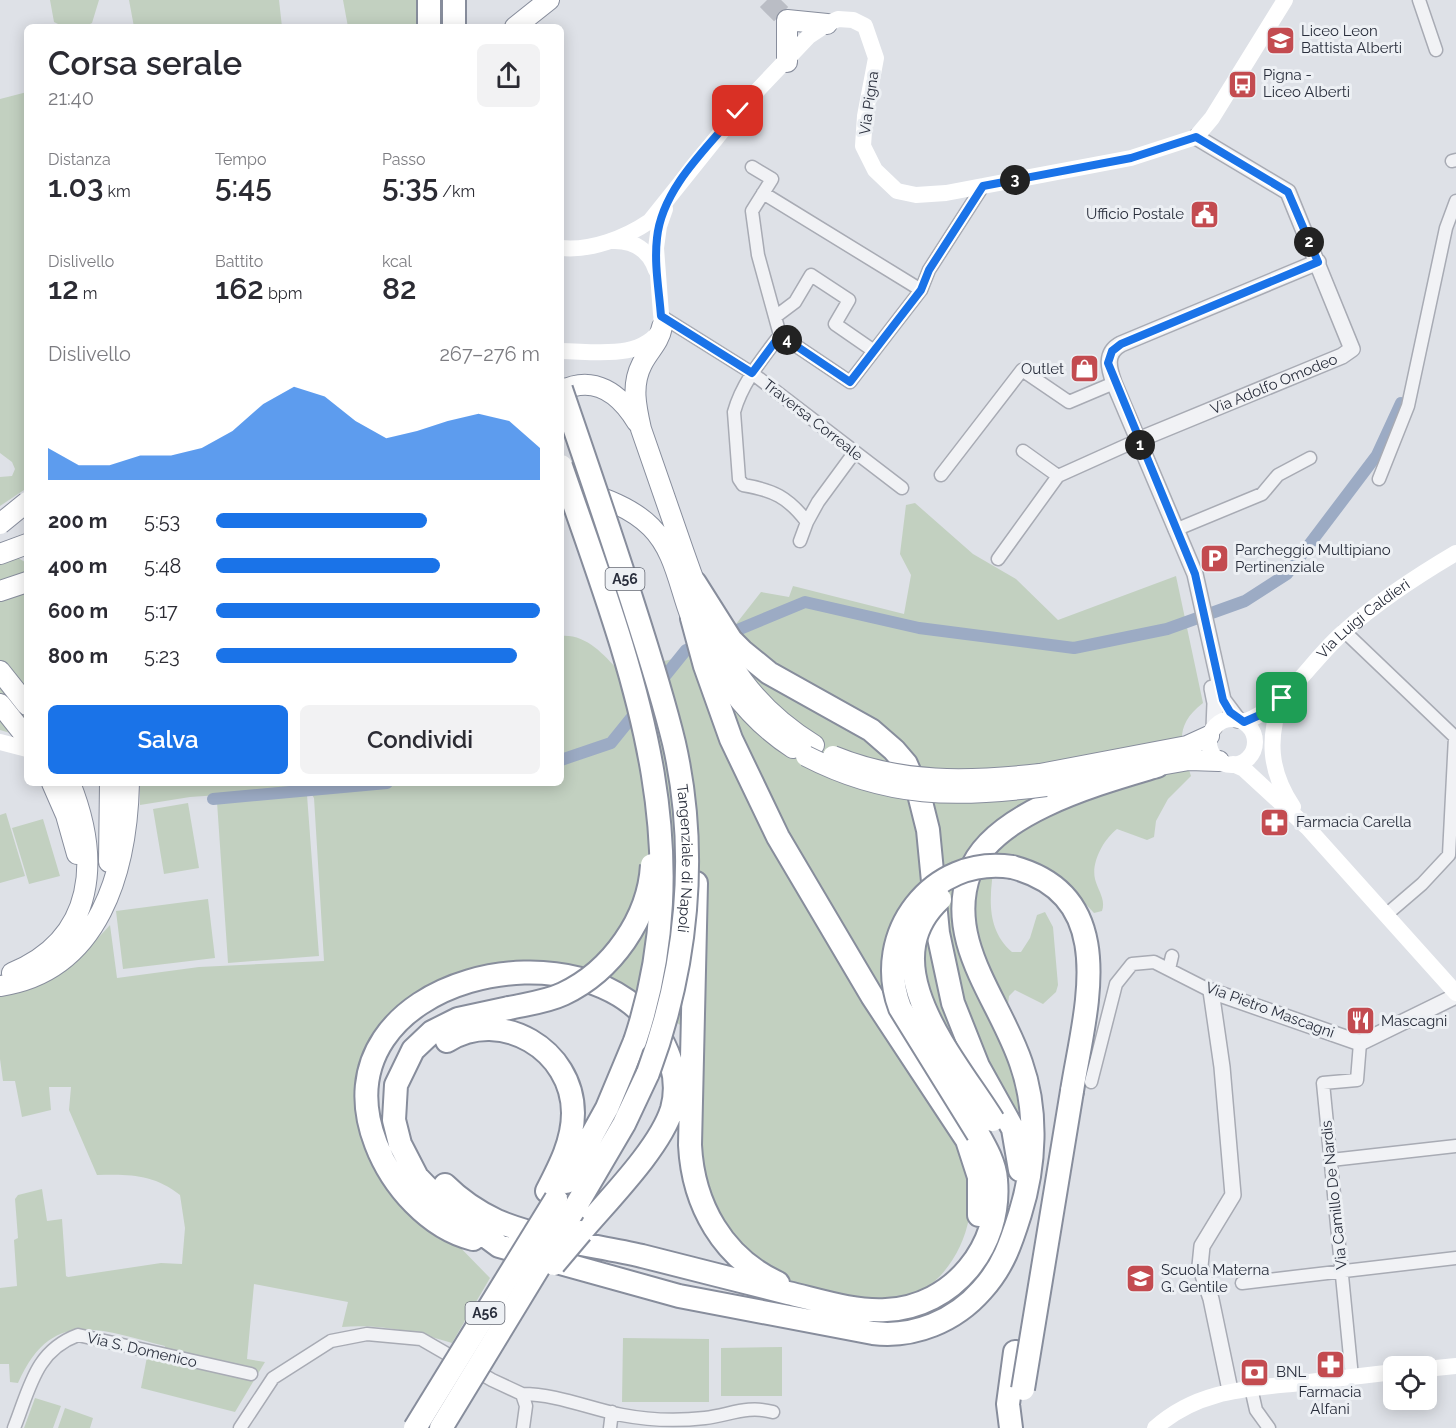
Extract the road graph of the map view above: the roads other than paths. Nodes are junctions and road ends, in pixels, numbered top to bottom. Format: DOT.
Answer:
graph roads {
  1 [pos="429,0"];
  2 [pos="454,0"];
  3 [pos="1285,0"];
  4 [pos="1419,0"];
  5 [pos="548,1"];
  6 [pos="429,24"];
  7 [pos="454,24"];
  8 [pos="519,24"];
  9 [pos="826,24"];
  10 [pos="1436,50"];
  11 [pos="787,62"];
  12 [pos="1196,137"];
  13 [pos="752,167"];
  14 [pos="983,186"];
  15 [pos="763,193"];
  16 [pos="671,197"];
  17 [pos="1456,201"];
  18 [pos="607,241"];
  19 [pos="564,248"];
  20 [pos="1318,262"];
  21 [pos="657,271"];
  22 [pos="921,290"];
  23 [pos="775,316"];
  24 [pos="662,321"];
  25 [pos="780,335"];
  26 [pos="564,351"];
  27 [pos="874,351"];
  28 [pos="752,373"];
  29 [pos="1114,383"];
  30 [pos="564,389"];
  31 [pos="564,399"];
  32 [pos="641,429"];
  33 [pos="1138,440"];
  34 [pos="1023,451"];
  35 [pos="854,453"];
  36 [pos="1310,459"];
  37 [pos="564,474"];
  38 [pos="941,475"];
  39 [pos="1058,476"];
  40 [pos="1379,479"];
  41 [pos="564,480"];
  42 [pos="564,485"];
  43 [pos="902,488"];
  44 [pos="582,492"];
  45 [pos="24,504"];
  46 [pos="24,515"];
  47 [pos="0,519"];
  48 [pos="807,522"];
  49 [pos="0,524"];
  50 [pos="1175,530"];
  51 [pos="800,541"];
  52 [pos="24,545"];
  53 [pos="1456,553"];
  54 [pos="0,554"];
  55 [pos="998,559"];
  56 [pos="1187,559"];
  57 [pos="24,583"];
  58 [pos="695,583"];
  59 [pos="0,591"];
  60 [pos="692,618"];
  61 [pos="1344,631"];
  62 [pos="0,671"];
  63 [pos="1282,698"];
  64 [pos="24,701"];
  65 [pos="0,704"];
  66 [pos="1241,721"];
  67 [pos="1211,732"];
  68 [pos="24,734"];
  69 [pos="1455,737"];
  70 [pos="0,742"];
  71 [pos="24,748"];
  72 [pos="651,752"];
  73 [pos="1226,763"];
  74 [pos="1157,766"];
  75 [pos="679,771"];
  76 [pos="53,786"];
  77 [pos="71,786"];
  78 [pos="110,786"];
  79 [pos="129,786"];
  80 [pos="1307,827"];
  81 [pos="1387,914"];
  82 [pos="83,941"];
  83 [pos="52,948"];
  84 [pos="1172,956"];
  85 [pos="1169,969"];
  86 [pos="0,977"];
  87 [pos="0,986"];
  88 [pos="1211,991"];
  89 [pos="1456,994"];
  90 [pos="1360,1043"];
  91 [pos="1074,1087"];
  92 [pos="986,1126"];
  93 [pos="1456,1146"];
  94 [pos="1331,1160"];
  95 [pos="559,1200"];
  96 [pos="1015,1228"];
  97 [pos="499,1246"];
  98 [pos="1456,1258"];
  99 [pos="1342,1270"];
  100 [pos="1242,1283"];
  101 [pos="818,1300"];
  102 [pos="504,1322"];
  103 [pos="1456,1366"];
  104 [pos="1437,1368"];
  105 [pos="1383,1373"];
  106 [pos="252,1374"];
  107 [pos="1352,1377"];
  108 [pos="1251,1388"];
  109 [pos="1230,1390"];
  110 [pos="522,1394"];
  111 [pos="612,1412"];
  112 [pos="773,1412"];
  113 [pos="699,1423"];
  114 [pos="14,1428"];
  115 [pos="240,1428"];
  116 [pos="415,1428"];
  117 [pos="441,1428"];
  118 [pos="523,1428"];
  119 [pos="610,1428"];
  120 [pos="1011,1428"];
  121 [pos="1024,1428"];
  122 [pos="1155,1428"];
  123 [pos="1170,1428"];
  124 [pos="1269,1428"];
  1 -- 6 [label="highway"];
  2 -- 7 [label="highway"];
  3 -- 12 [label="main road"];
  4 -- 10 [label="street"];
  5 -- 8 [label="highway"];
  9 -- 11 [label="main road"];
  9 -- 11 [label="highway"];
  9 -- 14 [label="main road, Via Pigna"];
  11 -- 16 [label="main road"];
  12 -- 14 [label="main road, Via Pigna"];
  12 -- 20 [label="street, Via Adolfo Omodeo"];
  13 -- 15 [label="street"];
  14 -- 22 [label="street"];
  15 -- 22 [label="street"];
  15 -- 23 [label="street"];
  16 -- 18 [label="main road"];
  16 -- 21 [label="main road"];
  17 -- 40 [label="street"];
  18 -- 19 [label="main road"];
  18 -- 21 [label="main road"];
  20 -- 29 [label="street"];
  20 -- 33 [label="street, Via Adolfo Omodeo"];
  21 -- 24 [label="main road"];
  22 -- 27 [label="street"];
  23 -- 25 [label="street"];
  23 -- 27 [label="street"];
  24 -- 26 [label="main road"];
  24 -- 28 [label="street, Traversa Correale"];
  24 -- 32 [label="highway"];
  25 -- 27 [label="street"];
  25 -- 28 [label="street"];
  28 -- 35 [label="street, Traversa Correale"];
  28 -- 48 [label="street"];
  29 -- 33 [label="street"];
  29 -- 38 [label="street"];
  30 -- 32 [label="highway"];
  31 -- 75 [label="highway, Tangenziale di Napoli / A56, bridge"];
  32 -- 58 [label="highway"];
  33 -- 39 [label="street"];
  33 -- 50 [label="street"];
  34 -- 39 [label="street"];
  35 -- 43 [label="street, Traversa Correale"];
  35 -- 48 [label="street"];
  36 -- 50 [label="street"];
  37 -- 72 [label="highway, Tangenziale di Napoli / A56, bridge"];
  39 -- 55 [label="street"];
  41 -- 44 [label="highway, bridge"];
  42 -- 44 [label="highway, bridge"];
  44 -- 60 [label="highway"];
  45 -- 49 [label="highway, bridge"];
  46 -- 47 [label="highway"];
  48 -- 51 [label="street"];
  50 -- 56 [label="street"];
  52 -- 54 [label="highway"];
  53 -- 61 [label="main road, Via Luigi Caldieri"];
  56 -- 66 [label="street"];
  56 -- 67 [label="street"];
  57 -- 59 [label="highway"];
  58 -- 67 [label="highway, bridge"];
  58 -- 92 [label="highway, bridge"];
  60 -- 74 [label="highway, bridge"];
  60 -- 92 [label="highway"];
  61 -- 63 [label="main road, Via Luigi Caldieri"];
  61 -- 69 [label="street"];
  62 -- 64 [label="highway"];
  63 -- 66 [label="main road, Via Luigi Caldieri"];
  63 -- 80 [label="main road, Via Luigi Caldieri"];
  65 -- 68 [label="highway"];
  66 -- 67 [label="main road"];
  66 -- 73 [label="main road"];
  67 -- 73 [label="main road"];
  69 -- 81 [label="street"];
  70 -- 71 [label="main road"];
  72 -- 95 [label="highway, Tangenziale di Napoli / A56, bridge"];
  72 -- 97 [label="highway, bridge"];
  73 -- 74 [label="highway"];
  73 -- 80 [label="main road, Via Luigi Caldieri"];
  74 -- 96 [label="highway"];
  75 -- 95 [label="highway, Tangenziale di Napoli / A56, bridge"];
  75 -- 101 [label="highway, bridge"];
  76 -- 83 [label="highway"];
  77 -- 83 [label="highway"];
  78 -- 82 [label="highway"];
  79 -- 82 [label="highway"];
  80 -- 81 [label="main road, Via Luigi Caldieri"];
  81 -- 89 [label="main road, Via Luigi Caldieri"];
  82 -- 87 [label="highway"];
  83 -- 86 [label="highway"];
  84 -- 85 [label="street"];
  85 -- 88 [label="street, Via Pietro Mascagni"];
  85 -- 91 [label="street, Via Pietro Mascagni"];
  88 -- 90 [label="street, Via Pietro Mascagni"];
  88 -- 109 [label="street"];
  89 -- 90 [label="street"];
  90 -- 94 [label="street, Via Camillo De Nardis"];
  91 -- 92 [label="highway, bridge"];
  91 -- 120 [label="highway"];
  91 -- 121 [label="highway, bridge"];
  92 -- 96 [label="highway"];
  92 -- 101 [label="highway"];
  93 -- 94 [label="street"];
  94 -- 99 [label="street, Via Camillo De Nardis"];
  95 -- 101 [label="highway"];
  95 -- 102 [label="highway, Tangenziale di Napoli / A56, bridge"];
  95 -- 116 [label="highway, A56, bridge"];
  96 -- 97 [label="highway"];
  97 -- 102 [label="highway, bridge"];
  98 -- 99 [label="street"];
  99 -- 100 [label="street"];
  99 -- 107 [label="street, Via Camillo De Nardis"];
  102 -- 117 [label="highway, Tangenziale di Napoli / A56, bridge"];
  103 -- 104 [label="main road"];
  105 -- 107 [label="main road"];
  106 -- 114 [label="street, Via S. Domenico"];
  107 -- 108 [label="main road"];
  108 -- 109 [label="main road"];
  108 -- 124 [label="street"];
  109 -- 122 [label="main road"];
  109 -- 123 [label="main road"];
  110 -- 111 [label="street"];
  110 -- 115 [label="street"];
  110 -- 118 [label="street"];
  111 -- 113 [label="street"];
  111 -- 119 [label="street"];
  112 -- 113 [label="street"];
}
